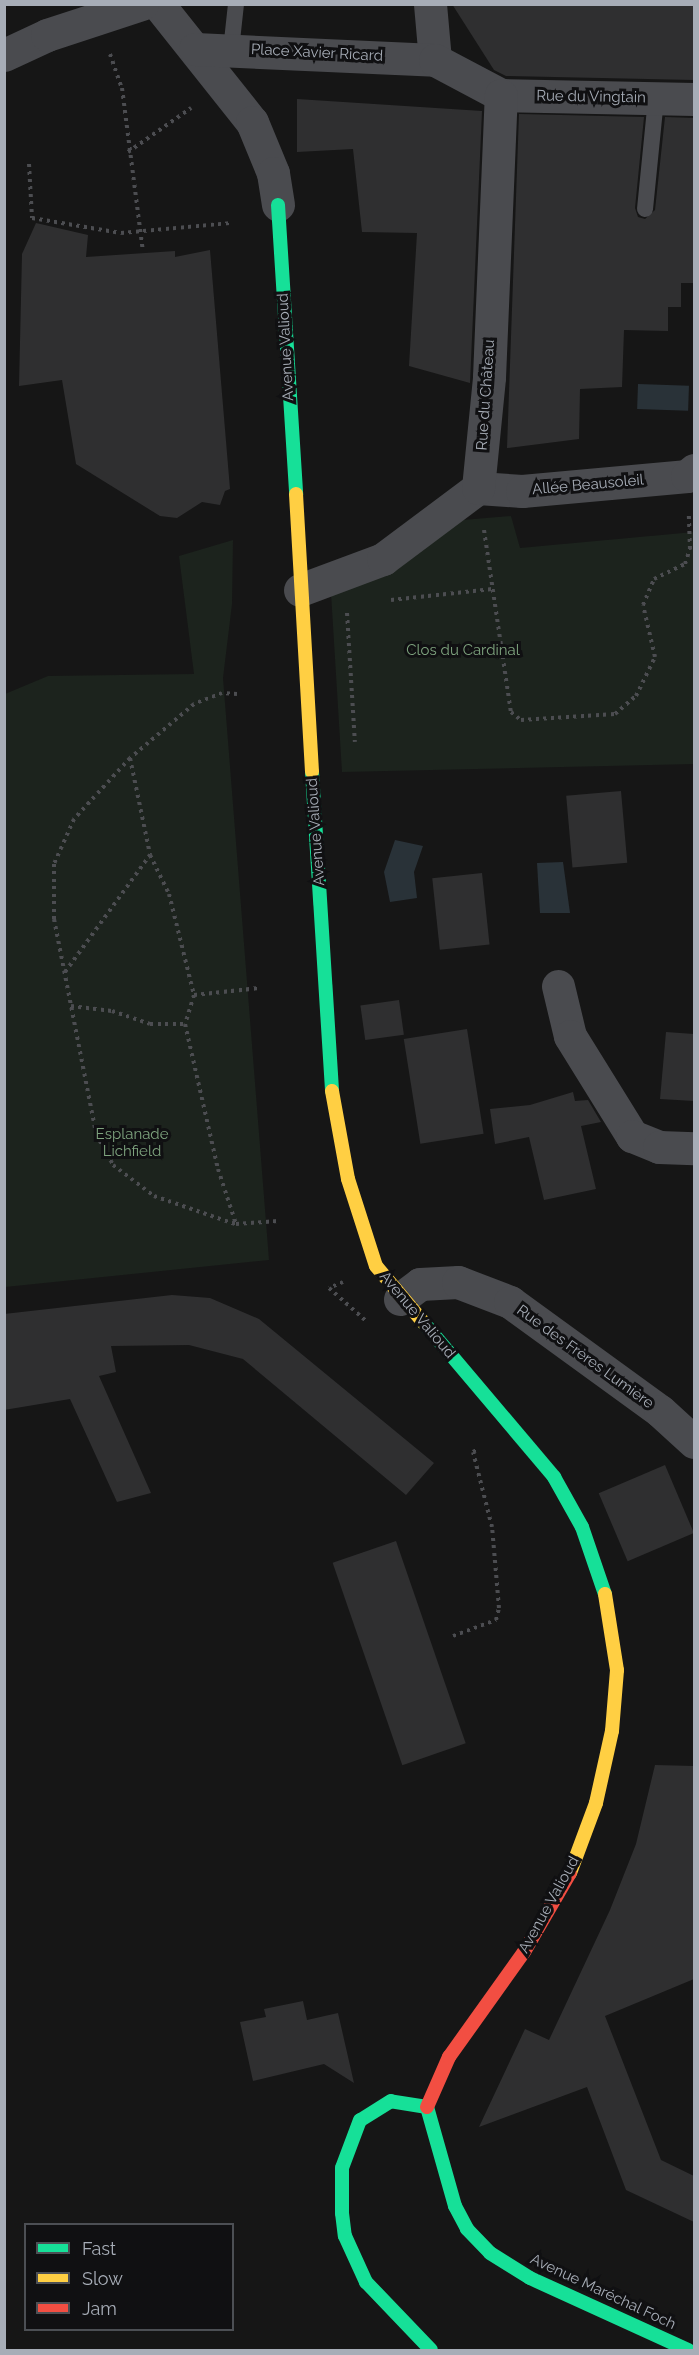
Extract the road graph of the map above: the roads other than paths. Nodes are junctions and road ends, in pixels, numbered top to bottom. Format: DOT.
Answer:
graph roads {
  1 [pos="142,4"];
  2 [pos="158,4"];
  3 [pos="236,4"];
  4 [pos="430,4"];
  5 [pos="195,49"];
  6 [pos="231,50"];
  7 [pos="4,55"];
  8 [pos="435,60"];
  9 [pos="495,92"];
  10 [pos="656,99"];
  11 [pos="694,99"];
  12 [pos="278,205"];
  13 [pos="645,209"];
  14 [pos="691,473"];
  15 [pos="478,488"];
  16 [pos="300,590"];
  17 [pos="558,986"];
  18 [pos="694,1148"];
  19 [pos="400,1299"];
  20 [pos="694,1442"];
  21 [pos="427,2107"];
  22 [pos="431,2350"];
  23 [pos="688,2350"];
  1 -- 7 [label="street"];
  2 -- 5 [label="street"];
  3 -- 6 [label="lane"];
  4 -- 8 [label="street"];
  5 -- 6 [label="street, Place Xavier Ricard"];
  5 -- 12 [label="street, Avenue Valioud"];
  6 -- 8 [label="street, Place Xavier Ricard"];
  8 -- 9 [label="street, Place Xavier Ricard"];
  9 -- 10 [label="street, Rue du Vingtain"];
  9 -- 15 [label="street, Rue du Château"];
  10 -- 11 [label="street, Rue du Vingtain"];
  10 -- 13 [label="lane"];
  12 -- 16 [label="main road, Avenue Valioud"];
  14 -- 15 [label="street, Allée Beausoleil"];
  15 -- 16 [label="street"];
  16 -- 19 [label="main road, Avenue Valioud"];
  17 -- 18 [label="street"];
  19 -- 20 [label="street, Rue des Frères Lumière"];
  19 -- 21 [label="main road, Avenue Valioud"];
  21 -- 22 [label="main road"];
  21 -- 23 [label="main road, Avenue Maréchal Foch"];
}
